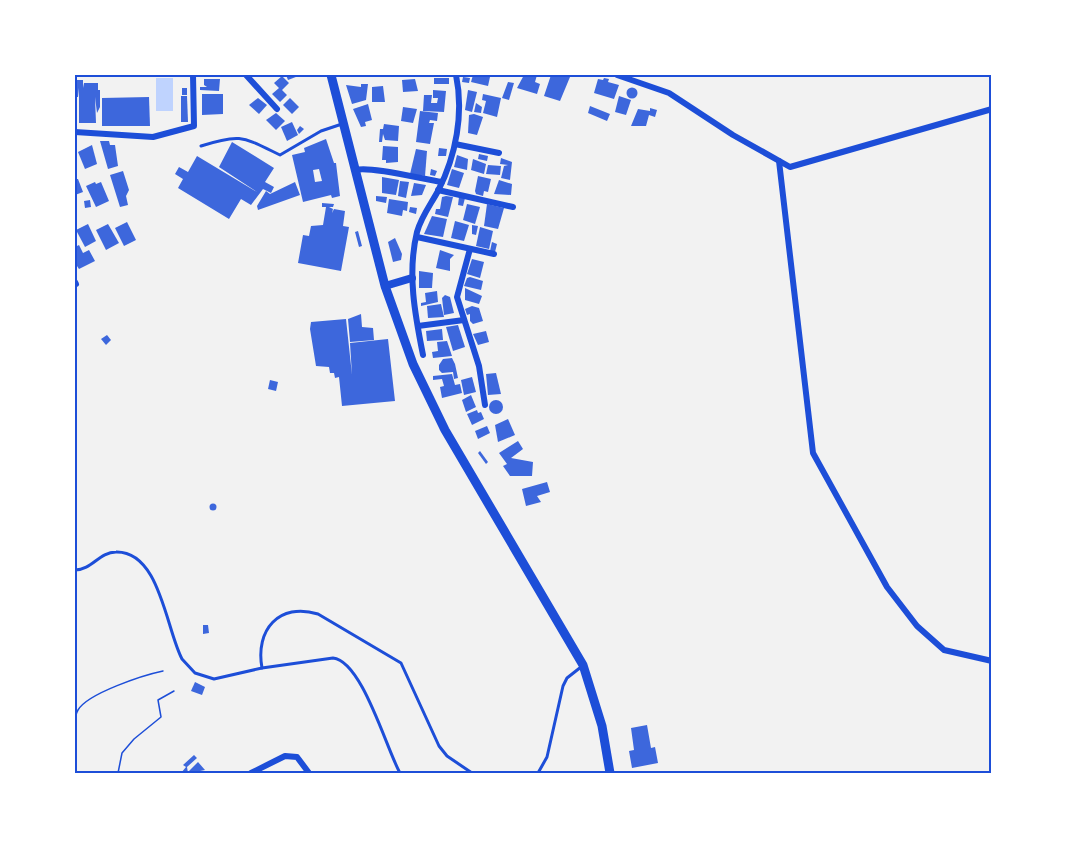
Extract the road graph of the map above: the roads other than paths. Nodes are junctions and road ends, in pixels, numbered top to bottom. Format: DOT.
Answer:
graph roads {
  1 [pos="193,75"];
  2 [pos="246,75"];
  3 [pos="331,75"];
  4 [pos="456,75"];
  5 [pos="618,75"];
  6 [pos="277,109"];
  7 [pos="992,109"];
  8 [pos="344,124"];
  9 [pos="75,132"];
  10 [pos="454,144"];
  11 [pos="201,146"];
  12 [pos="499,153"];
  13 [pos="779,161"];
  14 [pos="356,170"];
  15 [pos="442,182"];
  16 [pos="438,190"];
  17 [pos="513,207"];
  18 [pos="417,237"];
  19 [pos="470,249"];
  20 [pos="494,254"];
  21 [pos="412,278"];
  22 [pos="385,286"];
  23 [pos="464,320"];
  24 [pos="418,326"];
  25 [pos="423,355"];
  26 [pos="485,405"];
  27 [pos="75,570"];
  28 [pos="992,661"];
  29 [pos="583,665"];
  30 [pos="262,668"];
  31 [pos="252,773"];
  32 [pos="309,773"];
  33 [pos="400,773"];
  34 [pos="472,773"];
  35 [pos="538,773"];
  36 [pos="610,773"];
  1 -- 9 [label="street"];
  2 -- 6 [label="street"];
  3 -- 8 [label="main road"];
  4 -- 10 [label="street"];
  5 -- 13 [label="street"];
  7 -- 13 [label="street"];
  8 -- 11 [label="lane"];
  8 -- 14 [label="main road"];
  10 -- 12 [label="street"];
  10 -- 15 [label="street"];
  13 -- 28 [label="street"];
  14 -- 15 [label="street"];
  14 -- 22 [label="main road"];
  15 -- 16 [label="street"];
  16 -- 17 [label="street"];
  16 -- 18 [label="street"];
  18 -- 19 [label="street"];
  18 -- 21 [label="street"];
  19 -- 20 [label="street"];
  19 -- 23 [label="street"];
  21 -- 22 [label="street"];
  21 -- 24 [label="street"];
  22 -- 29 [label="main road"];
  23 -- 24 [label="street"];
  23 -- 26 [label="street"];
  24 -- 25 [label="street"];
  27 -- 30 [label="lane"];
  29 -- 35 [label="lane"];
  29 -- 36 [label="main road"];
  30 -- 33 [label="lane"];
  30 -- 34 [label="lane"];
  31 -- 32 [label="street"];
}
